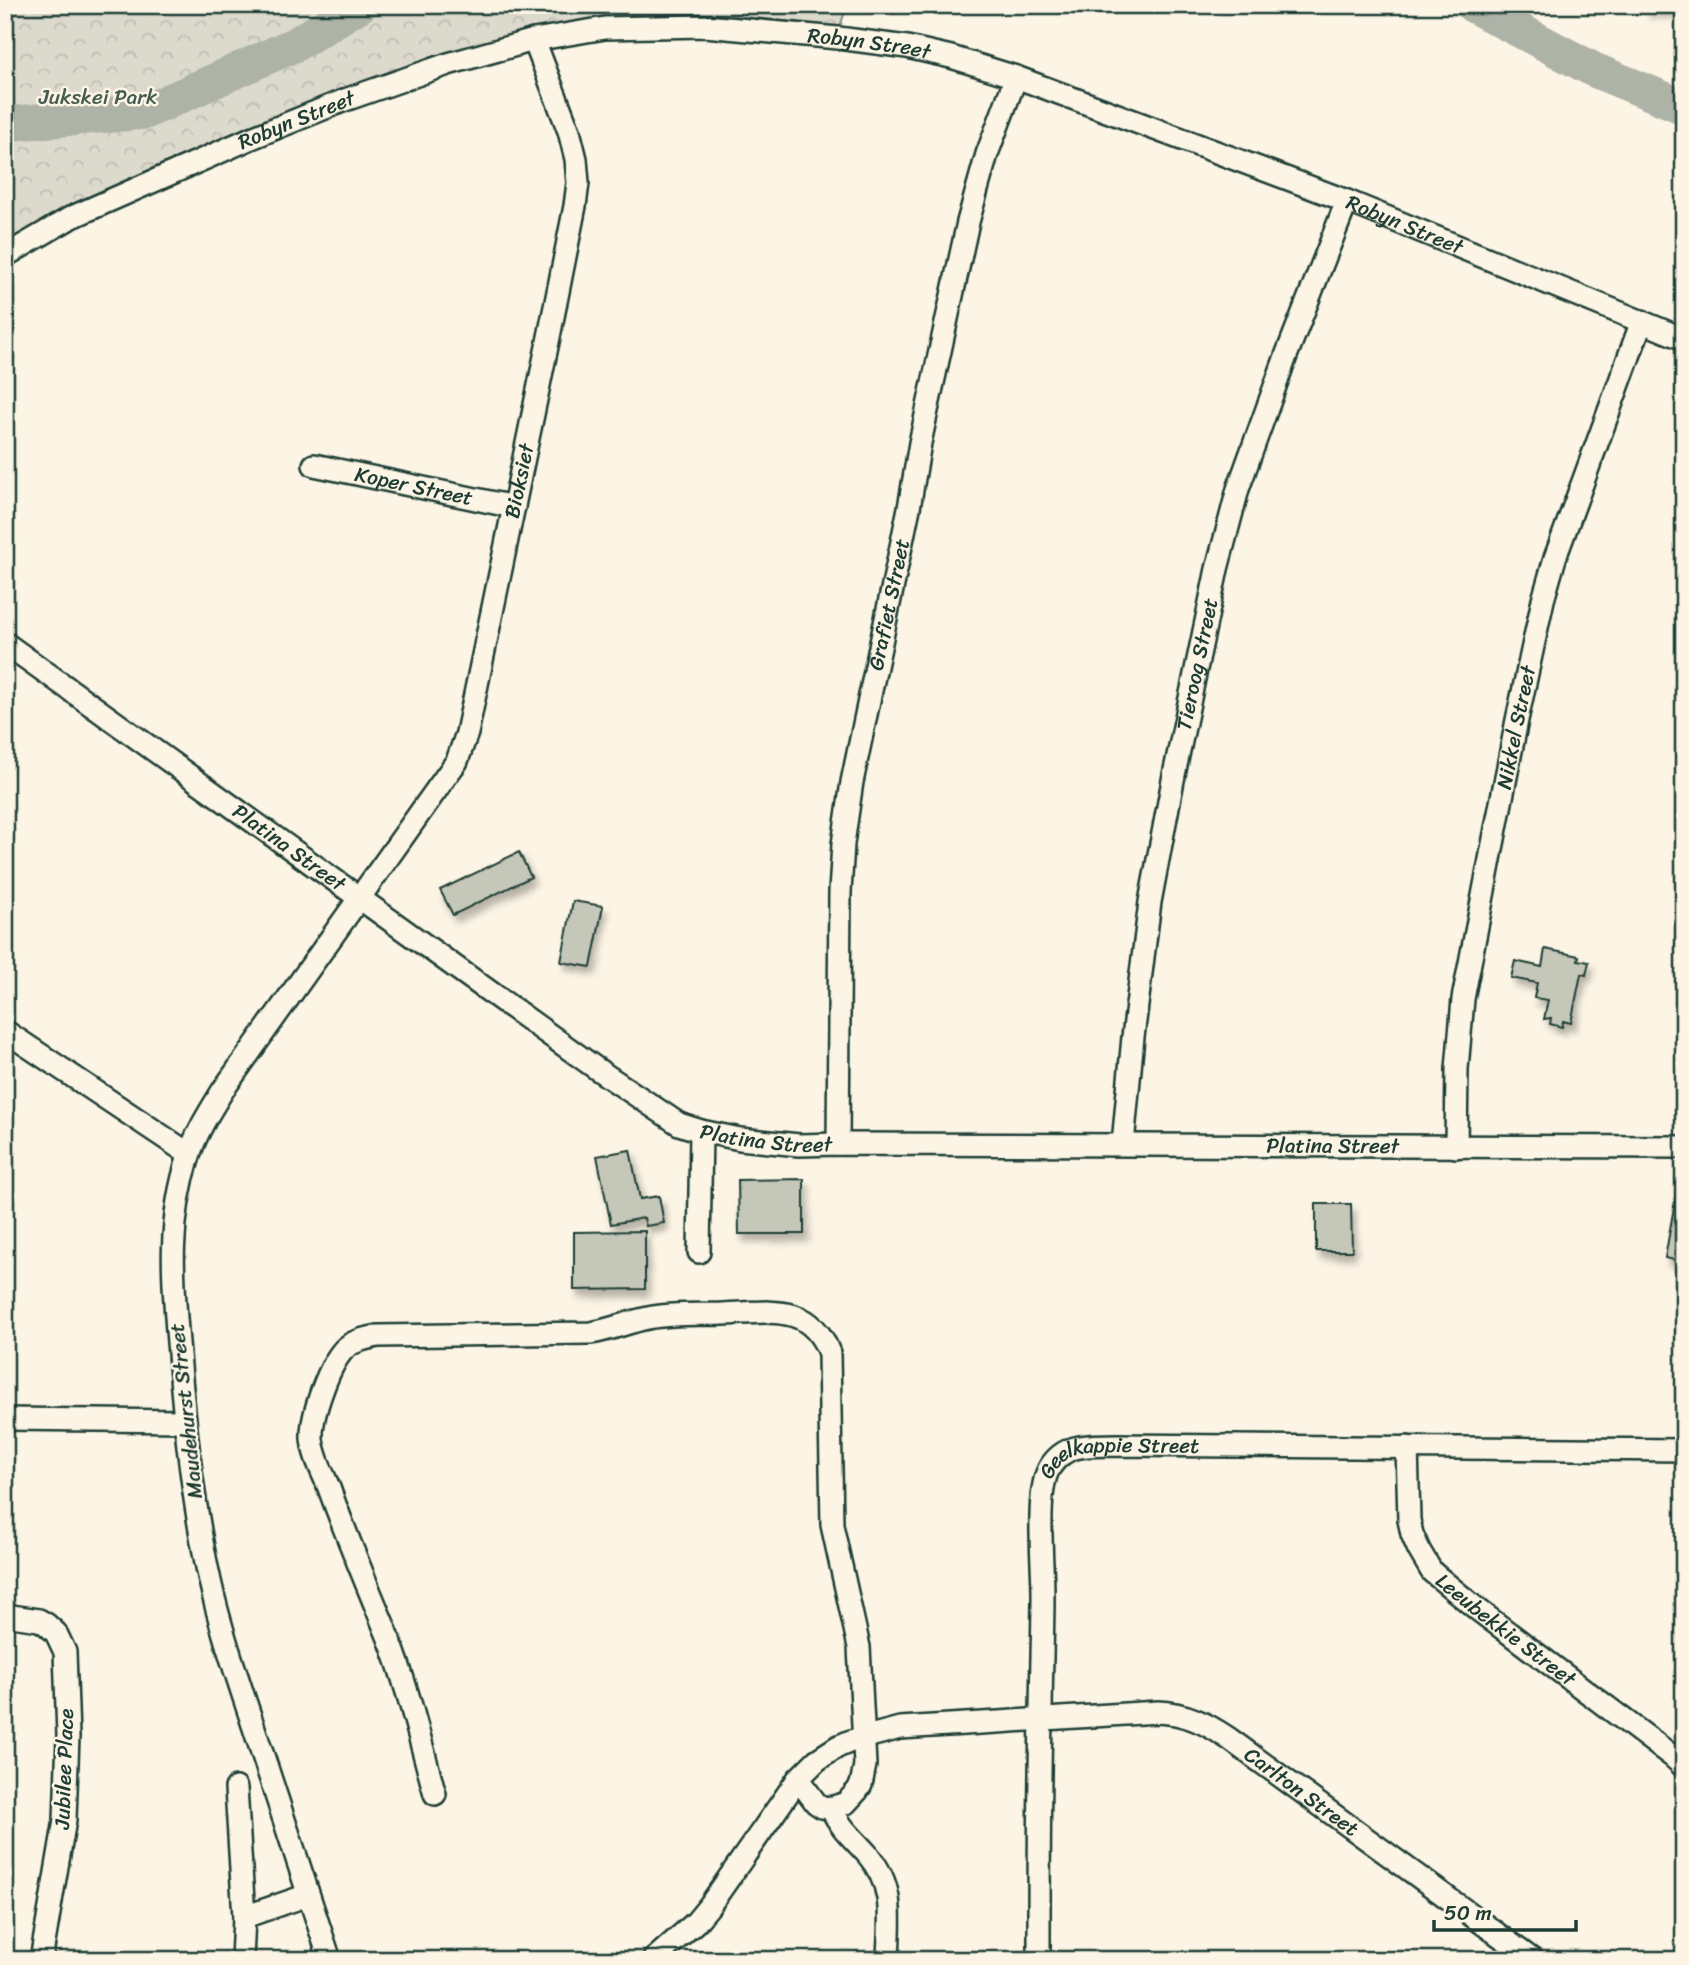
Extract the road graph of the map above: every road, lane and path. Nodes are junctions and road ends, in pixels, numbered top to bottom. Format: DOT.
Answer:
graph roads {
  1 [pos="534,40"];
  2 [pos="1016,77"];
  3 [pos="1347,201"];
  4 [pos="5,256"];
  5 [pos="1642,321"];
  6 [pos="1684,340"];
  7 [pos="314,465"];
  8 [pos="514,507"];
  9 [pos="5,643"];
  10 [pos="360,898"];
  11 [pos="5,1031"];
  12 [pos="701,1131"];
  13 [pos="838,1144"];
  14 [pos="1123,1144"];
  15 [pos="1456,1147"];
  16 [pos="1684,1147"];
  17 [pos="189,1154"];
  18 [pos="699,1252"];
  19 [pos="5,1419"];
  20 [pos="184,1421"];
  21 [pos="1407,1447"];
  22 [pos="1684,1450"];
  23 [pos="5,1615"];
  24 [pos="1041,1721"];
  25 [pos="863,1737"];
  26 [pos="1684,1767"];
  27 [pos="798,1780"];
  28 [pos="236,1788"];
  29 [pos="435,1794"];
  30 [pos="831,1808"];
  31 [pos="308,1895"];
  32 [pos="244,1917"];
  33 [pos="41,1960"];
  34 [pos="242,1960"];
  35 [pos="330,1960"];
  36 [pos="653,1960"];
  37 [pos="888,1960"];
  38 [pos="1039,1960"];
  39 [pos="1533,1960"];
  1 -- 2 [label="street, Robyn Street"];
  1 -- 4 [label="street, Robyn Street"];
  1 -- 8 [label="street, Bioksiet"];
  2 -- 3 [label="street, Robyn Street"];
  2 -- 13 [label="street, Grafiet Street"];
  3 -- 5 [label="street, Robyn Street"];
  3 -- 14 [label="street, Tieroog Street"];
  5 -- 6 [label="street, Robyn Street"];
  5 -- 15 [label="street, Nikkel Street"];
  7 -- 8 [label="street, Koper Street"];
  8 -- 10 [label="street, Bioksiet"];
  9 -- 10 [label="street, Platina Street"];
  10 -- 12 [label="street, Platina Street"];
  10 -- 17 [label="street, Maudehurst Street"];
  11 -- 17 [label="street"];
  12 -- 13 [label="street, Platina Street"];
  12 -- 18 [label="street"];
  13 -- 14 [label="street, Platina Street"];
  14 -- 15 [label="street, Platina Street"];
  15 -- 16 [label="street, Platina Street"];
  17 -- 20 [label="street, Maudehurst Street"];
  19 -- 20 [label="street"];
  20 -- 31 [label="street, Maudehurst Street"];
  21 -- 22 [label="street, Geelkappie Street"];
  21 -- 24 [label="street, Geelkappie Street"];
  21 -- 26 [label="street, Leeubekkie Street"];
  23 -- 33 [label="street, Jubilee Place"];
  24 -- 25 [label="street, Carlton Street"];
  24 -- 38 [label="street, Geelkappie Street"];
  24 -- 39 [label="street, Carlton Street"];
  25 -- 27 [label="street, Carlton Street"];
  25 -- 29 [label="street"];
  25 -- 30 [label="street"];
  27 -- 30 [label="street"];
  27 -- 36 [label="street, Carlton Street"];
  28 -- 32 [label="street"];
  30 -- 37 [label="street"];
  31 -- 32 [label="street"];
  31 -- 35 [label="street, Maudehurst Street"];
  32 -- 34 [label="street"];
}
